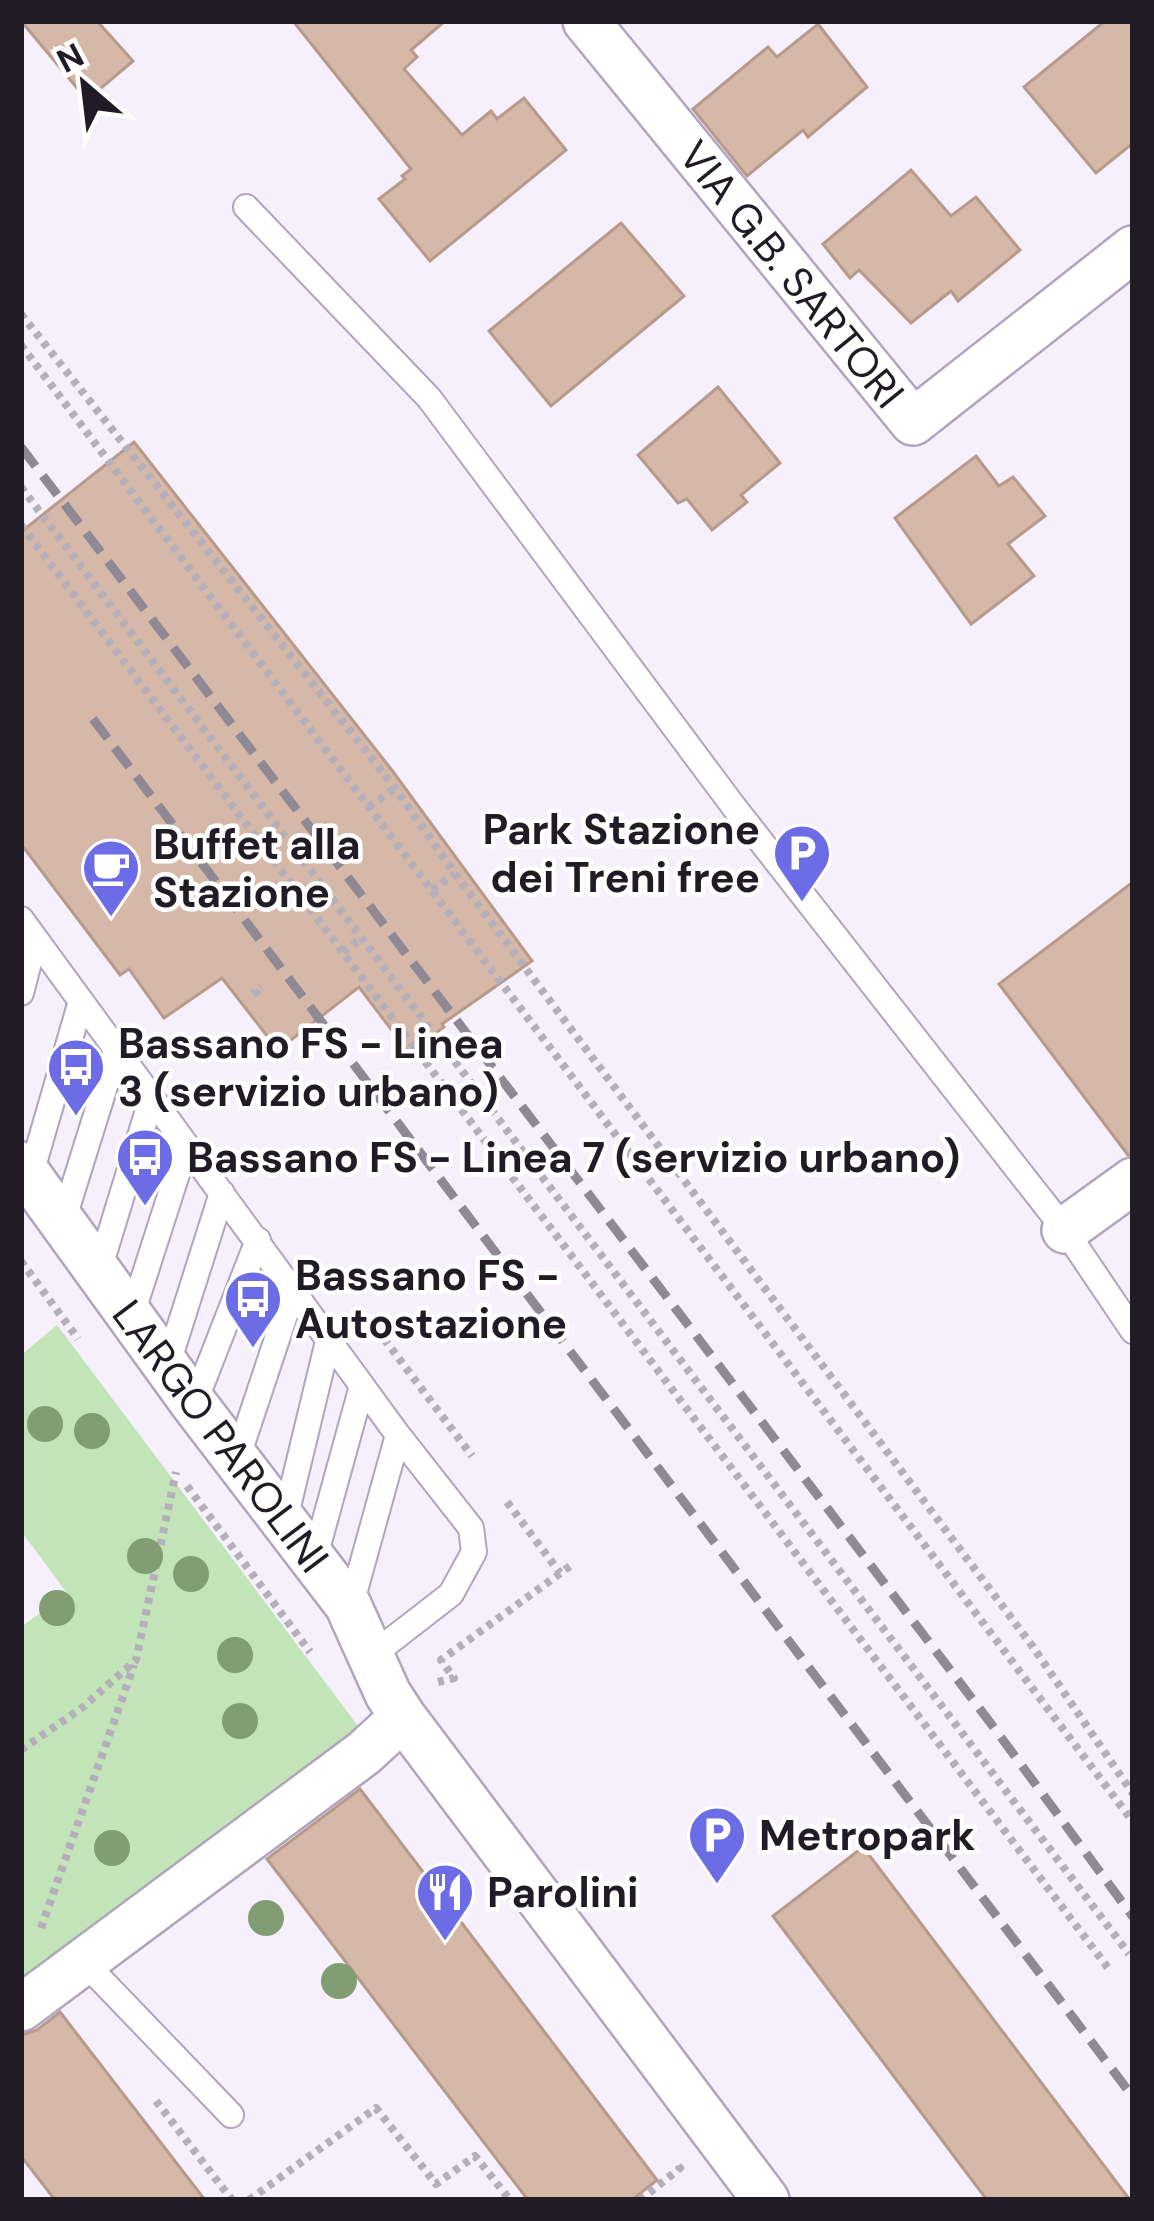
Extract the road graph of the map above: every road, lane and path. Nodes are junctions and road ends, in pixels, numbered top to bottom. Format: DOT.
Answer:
graph roads {
  1 [pos="586,21"];
  2 [pos="246,207"];
  3 [pos="1133,249"];
  4 [pos="21,314"];
  5 [pos="21,345"];
  6 [pos="21,488"];
  7 [pos="21,525"];
  8 [pos="395,788"];
  9 [pos="369,807"];
  10 [pos="294,849"];
  11 [pos="275,862"];
  12 [pos="436,869"];
  13 [pos="455,874"];
  14 [pos="446,881"];
  15 [pos="432,890"];
  16 [pos="28,929"];
  17 [pos="354,939"];
  18 [pos="343,952"];
  19 [pos="21,992"];
  20 [pos="81,1001"];
  21 [pos="116,1052"];
  22 [pos="152,1097"];
  23 [pos="186,1146"];
  24 [pos="26,1171"];
  25 [pos="1133,1180"];
  26 [pos="222,1193"];
  27 [pos="62,1224"];
  28 [pos="1065,1230"];
  29 [pos="258,1240"];
  30 [pos="99,1270"];
  31 [pos="293,1288"];
  32 [pos="131,1317"];
  33 [pos="1133,1331"];
  34 [pos="329,1337"];
  35 [pos="168,1363"];
  36 [pos="362,1386"];
  37 [pos="194,1404"];
  38 [pos="398,1435"];
  39 [pos="238,1456"];
  40 [pos="176,1472"];
  41 [pos="285,1519"];
  42 [pos="314,1560"];
  43 [pos="349,1613"];
  44 [pos="371,1656"];
  45 [pos="136,1660"];
  46 [pos="403,1717"];
  47 [pos="21,1750"];
  48 [pos="1133,1794"];
  49 [pos="1133,1822"];
  50 [pos="34,1947"];
  51 [pos="1129,1954"];
  52 [pos="85,1962"];
  53 [pos="1108,1968"];
  54 [pos="21,2008"];
  55 [pos="231,2115"];
  56 [pos="666,2150"];
  57 [pos="249,2200"];
  58 [pos="509,2200"];
  59 [pos="640,2200"];
  60 [pos="766,2200"];
  1 -- 3 [label="street, VIA G.B. SARTORI"];
  2 -- 28 [label="lane"];
  4 -- 8 [label="path"];
  5 -- 9 [label="path"];
  6 -- 10 [label="path"];
  7 -- 11 [label="path"];
  8 -- 9 [label="path"];
  8 -- 13 [label="path"];
  9 -- 15 [label="path"];
  10 -- 11 [label="path"];
  10 -- 17 [label="path"];
  11 -- 18 [label="path"];
  12 -- 14 [label="path"];
  13 -- 14 [label="path"];
  13 -- 48 [label="path"];
  14 -- 15 [label="path"];
  15 -- 49 [label="path"];
  16 -- 19 [label="lane"];
  16 -- 20 [label="lane"];
  17 -- 18 [label="path"];
  17 -- 51 [label="path"];
  18 -- 53 [label="path"];
  20 -- 21 [label="lane"];
  20 -- 24 [label="lane"];
  21 -- 22 [label="lane"];
  21 -- 27 [label="lane"];
  22 -- 23 [label="lane"];
  22 -- 30 [label="lane"];
  23 -- 26 [label="lane"];
  23 -- 32 [label="lane"];
  24 -- 27 [label="street, LARGO PAROLINI"];
  25 -- 28 [label="street"];
  26 -- 29 [label="lane"];
  26 -- 35 [label="lane"];
  27 -- 30 [label="street, LARGO PAROLINI"];
  28 -- 33 [label="lane"];
  29 -- 31 [label="lane"];
  29 -- 37 [label="lane"];
  30 -- 32 [label="street, LARGO PAROLINI"];
  31 -- 34 [label="lane"];
  31 -- 39 [label="lane"];
  32 -- 35 [label="street, LARGO PAROLINI"];
  34 -- 36 [label="lane"];
  34 -- 41 [label="lane"];
  35 -- 37 [label="street, LARGO PAROLINI"];
  36 -- 38 [label="lane"];
  36 -- 42 [label="lane"];
  37 -- 39 [label="street, LARGO PAROLINI"];
  38 -- 43 [label="lane"];
  38 -- 44 [label="lane"];
  39 -- 41 [label="street, LARGO PAROLINI"];
  40 -- 45 [label="path"];
  41 -- 42 [label="street, LARGO PAROLINI"];
  42 -- 43 [label="street, LARGO PAROLINI"];
  43 -- 44 [label="street, LARGO PAROLINI"];
  44 -- 46 [label="street, LARGO PAROLINI"];
  45 -- 47 [label="path"];
  45 -- 50 [label="path"];
  46 -- 52 [label="street"];
  46 -- 60 [label="street, LARGO PAROLINI"];
  52 -- 54 [label="street"];
  52 -- 55 [label="lane"];
  56 -- 59 [label="path"];
  57 -- 58 [label="path"];
}
